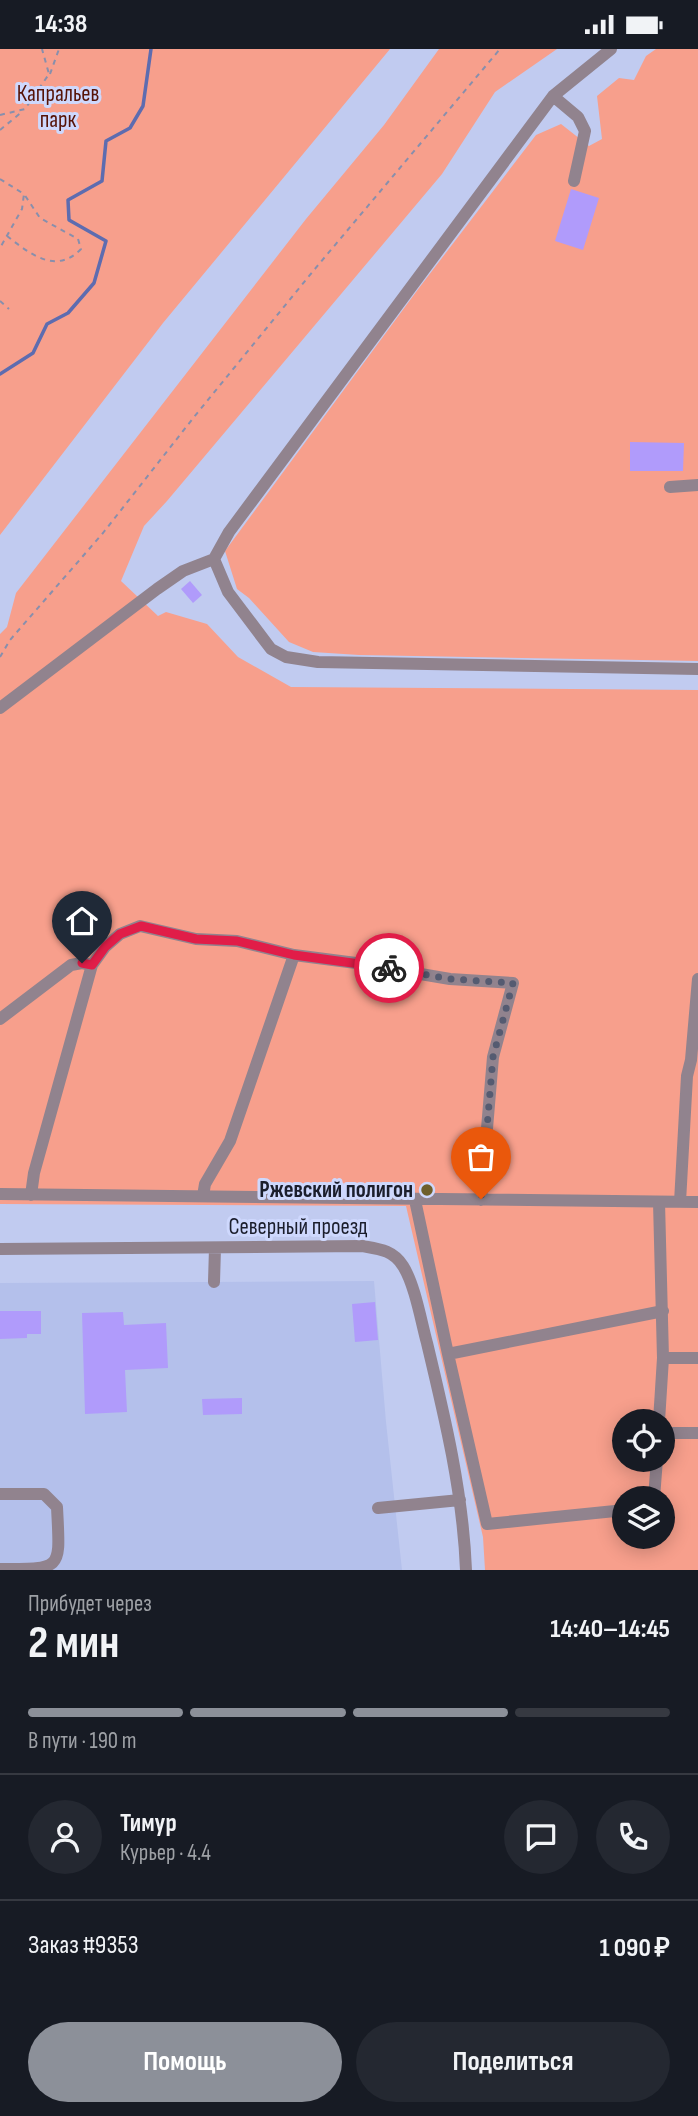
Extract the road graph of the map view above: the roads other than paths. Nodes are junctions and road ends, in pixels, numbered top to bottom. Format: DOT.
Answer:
graph roads {
  1 [pos="611,49"];
  2 [pos="553,96"];
  3 [pos="574,181"];
  4 [pos="698,485"];
  5 [pos="670,487"];
  6 [pos="214,559"];
  7 [pos="698,669"];
  8 [pos="0,708"];
  9 [pos="294,955"];
  10 [pos="92,965"];
  11 [pos="698,979"];
  12 [pos="0,1019"];
  13 [pos="0,1194"];
  14 [pos="31,1195"];
  15 [pos="203,1196"];
  16 [pos="481,1199"];
  17 [pos="415,1200"];
  18 [pos="659,1202"];
  19 [pos="680,1202"];
  20 [pos="698,1202"];
  21 [pos="215,1248"];
  22 [pos="0,1249"];
  23 [pos="214,1282"];
  24 [pos="663,1311"];
  25 [pos="448,1354"];
  26 [pos="663,1358"];
  27 [pos="698,1358"];
  28 [pos="660,1409"];
  29 [pos="675,1433"];
  30 [pos="698,1433"];
  31 [pos="0,1494"];
  32 [pos="460,1500"];
  33 [pos="378,1508"];
  34 [pos="612,1511"];
  35 [pos="0,1569"];
  36 [pos="466,1570"];
  1 -- 2 [label="street"];
  2 -- 3 [label="street"];
  2 -- 6 [label="street"];
  4 -- 5 [label="street"];
  6 -- 7 [label="street"];
  6 -- 8 [label="street"];
  9 -- 10 [label="street"];
  9 -- 15 [label="street"];
  9 -- 16 [label="street"];
  10 -- 12 [label="street"];
  10 -- 14 [label="street"];
  11 -- 19 [label="street"];
  13 -- 14 [label="street"];
  14 -- 15 [label="street"];
  15 -- 17 [label="street"];
  16 -- 17 [label="street"];
  16 -- 18 [label="street"];
  17 -- 25 [label="street"];
  18 -- 19 [label="street"];
  18 -- 24 [label="street"];
  19 -- 20 [label="street"];
  21 -- 22 [label="street, Северный проезд"];
  21 -- 23 [label="street"];
  21 -- 32 [label="street, Северный проезд"];
  24 -- 25 [label="street"];
  24 -- 26 [label="street"];
  25 -- 34 [label="street"];
  26 -- 27 [label="street"];
  26 -- 28 [label="street"];
  29 -- 30 [label="street"];
  31 -- 35 [label="street"];
  32 -- 33 [label="street"];
  32 -- 36 [label="street, Северный проезд"];
}
